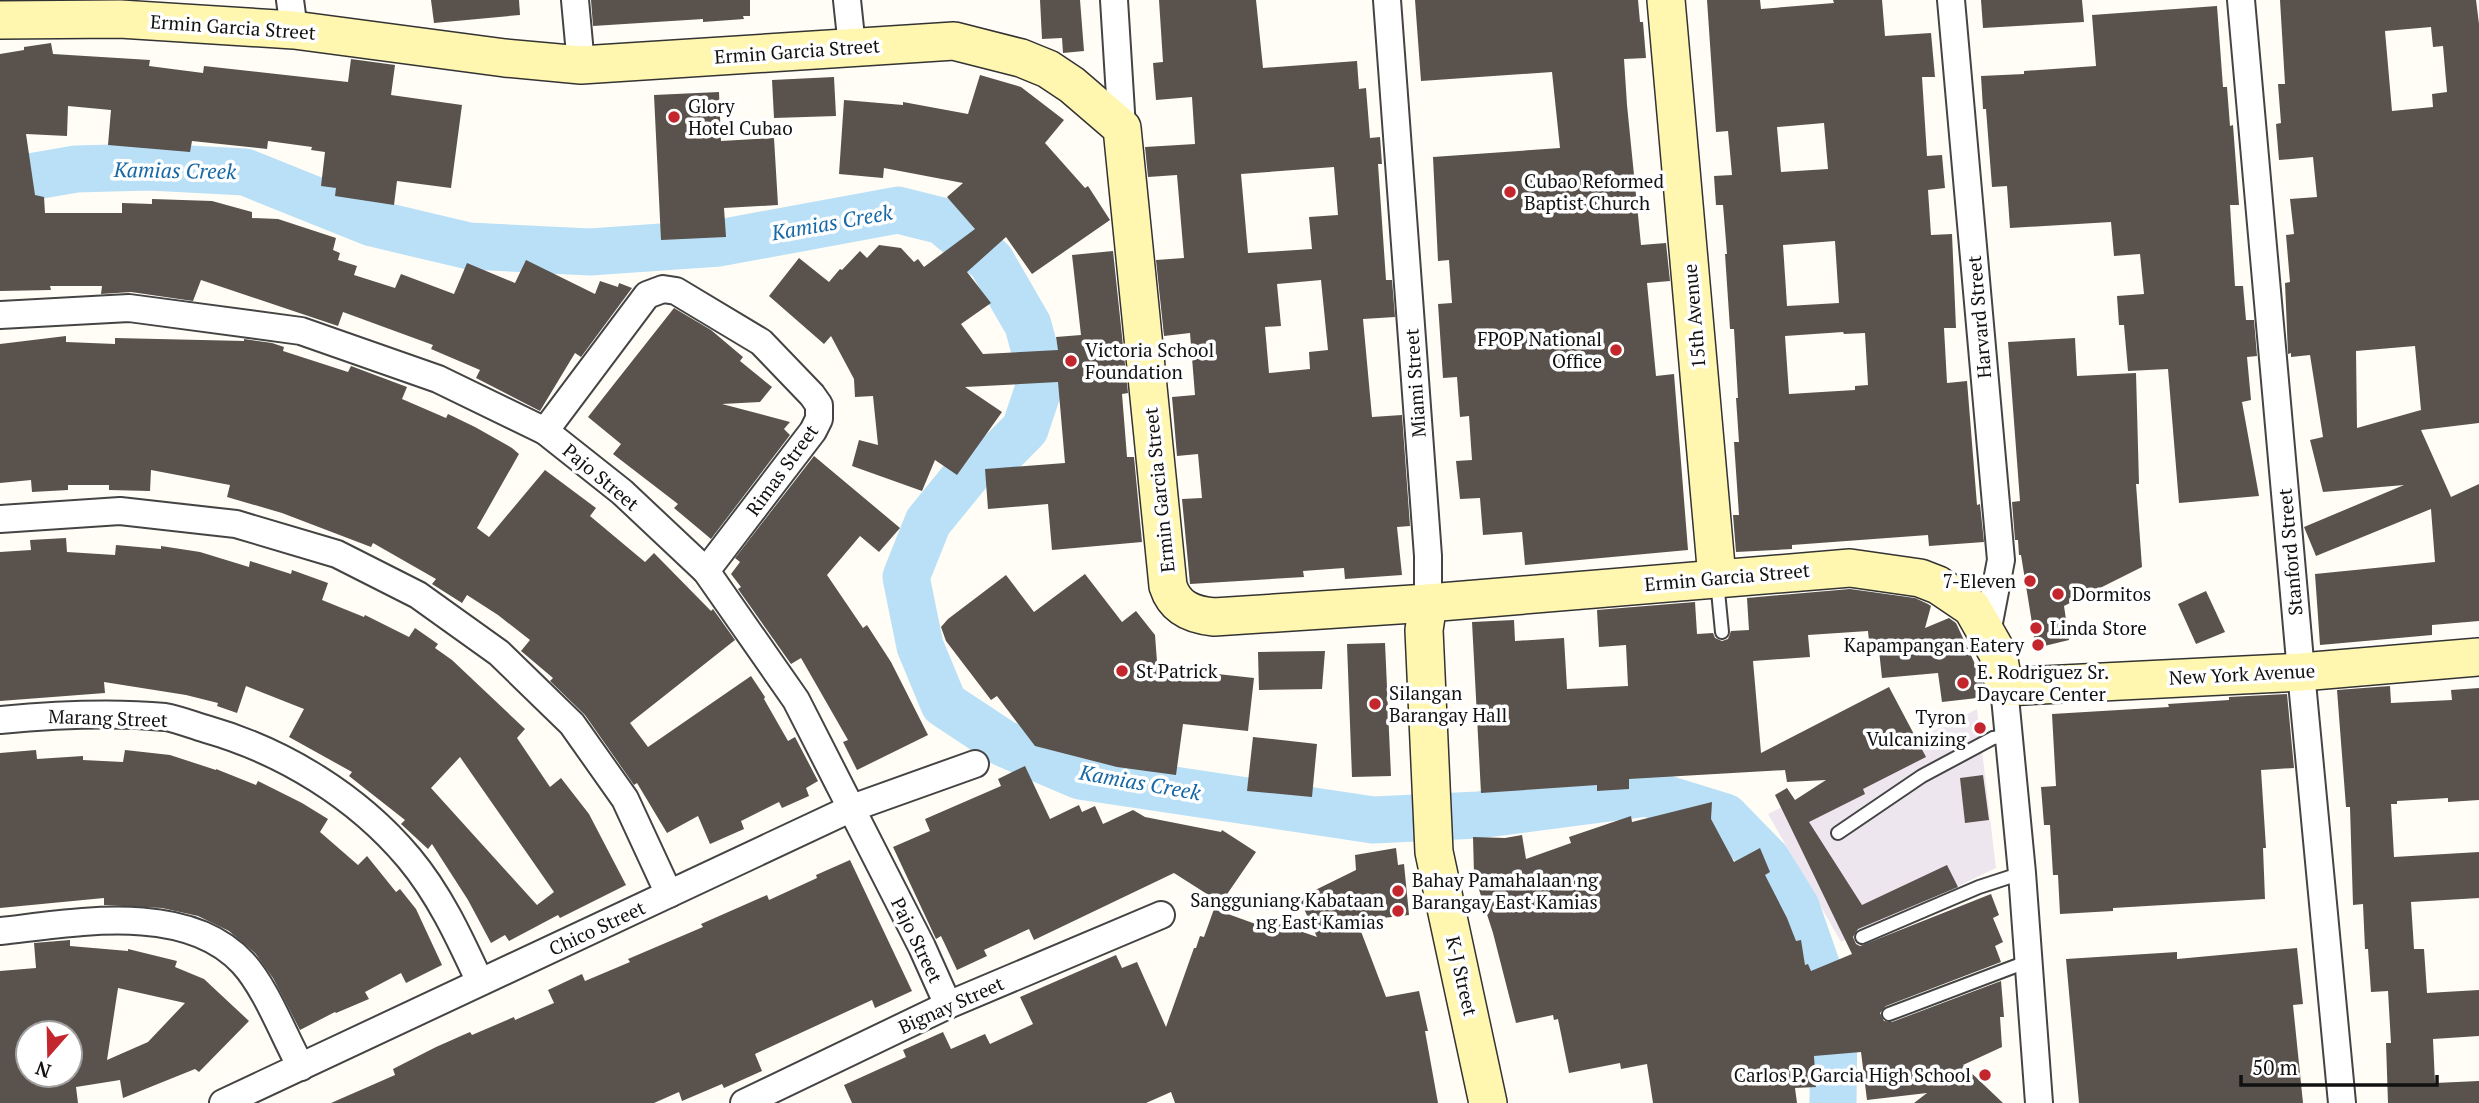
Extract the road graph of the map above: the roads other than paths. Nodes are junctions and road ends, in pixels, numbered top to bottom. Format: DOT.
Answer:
graph roads {
  1 [pos="575,0"];
  2 [pos="848,0"];
  3 [pos="1114,0"];
  4 [pos="1387,0"];
  5 [pos="1666,0"];
  6 [pos="1951,0"];
  7 [pos="2242,0"];
  8 [pos="292,15"];
  9 [pos="0,20"];
  10 [pos="852,47"];
  11 [pos="582,65"];
  12 [pos="1122,128"];
  13 [pos="0,315"];
  14 [pos="545,431"];
  15 [pos="0,519"];
  16 [pos="706,571"];
  17 [pos="1717,578"];
  18 [pos="1428,603"];
  19 [pos="1722,632"];
  20 [pos="1987,633"];
  21 [pos="2479,657"];
  22 [pos="2301,672"];
  23 [pos="2004,687"];
  24 [pos="0,720"];
  25 [pos="2008,736"];
  26 [pos="975,764"];
  27 [pos="1429,766"];
  28 [pos="852,808"];
  29 [pos="1838,833"];
  30 [pos="2022,873"];
  31 [pos="668,894"];
  32 [pos="1161,915"];
  33 [pos="0,931"];
  34 [pos="1862,937"];
  35 [pos="2029,961"];
  36 [pos="480,982"];
  37 [pos="948,1005"];
  38 [pos="1889,1014"];
  39 [pos="300,1067"];
  40 [pos="223,1103"];
  41 [pos="744,1103"];
  42 [pos="1488,1103"];
  43 [pos="2039,1103"];
  44 [pos="2342,1103"];
  1 -- 11 [label="street"];
  2 -- 10 [label="street"];
  3 -- 12 [label="street"];
  4 -- 18 [label="street, Miami Street"];
  5 -- 17 [label="street, 15th Avenue"];
  6 -- 20 [label="street, Harvard Street"];
  7 -- 22 [label="street, Stanford Street"];
  8 -- 9 [label="street, Ermin Garcia Street"];
  8 -- 11 [label="street, Ermin Garcia Street"];
  10 -- 11 [label="street, Ermin Garcia Street"];
  10 -- 12 [label="street, Ermin Garcia Street"];
  12 -- 18 [label="street, Ermin Garcia Street"];
  13 -- 14 [label="street, Pajo Street"];
  14 -- 16 [label="street, Pajo Street"];
  14 -- 16 [label="street, Rimas Street"];
  15 -- 31 [label="street"];
  16 -- 28 [label="street, Pajo Street"];
  17 -- 18 [label="street, Ermin Garcia Street"];
  17 -- 19 [label="lane, 15th Avenue"];
  17 -- 20 [label="street, Ermin Garcia Street"];
  18 -- 27 [label="street, Miami Street"];
  20 -- 23 [label="street, Ermin Garcia Street"];
  21 -- 22 [label="street, New York Avenue"];
  22 -- 23 [label="street, New York Avenue"];
  22 -- 44 [label="street, Stanford Street"];
  23 -- 25 [label="street, Ermin Garcia Street"];
  24 -- 36 [label="street, Marang Street"];
  25 -- 29 [label="lane"];
  25 -- 30 [label="street, Ermin Garcia Street"];
  26 -- 28 [label="street, Chico Street"];
  27 -- 42 [label="street, K-J Street"];
  28 -- 31 [label="street, Chico Street"];
  28 -- 37 [label="street, Pajo Street"];
  30 -- 34 [label="lane"];
  30 -- 35 [label="street, Ermin Garcia Street"];
  31 -- 36 [label="street, Chico Street"];
  32 -- 37 [label="street, Bignay Street"];
  33 -- 39 [label="street"];
  35 -- 38 [label="lane"];
  35 -- 43 [label="street, Ermin Garcia Street"];
  36 -- 39 [label="street, Chico Street"];
  37 -- 41 [label="street, Bignay Street"];
  39 -- 40 [label="street, Chico Street"];
}
